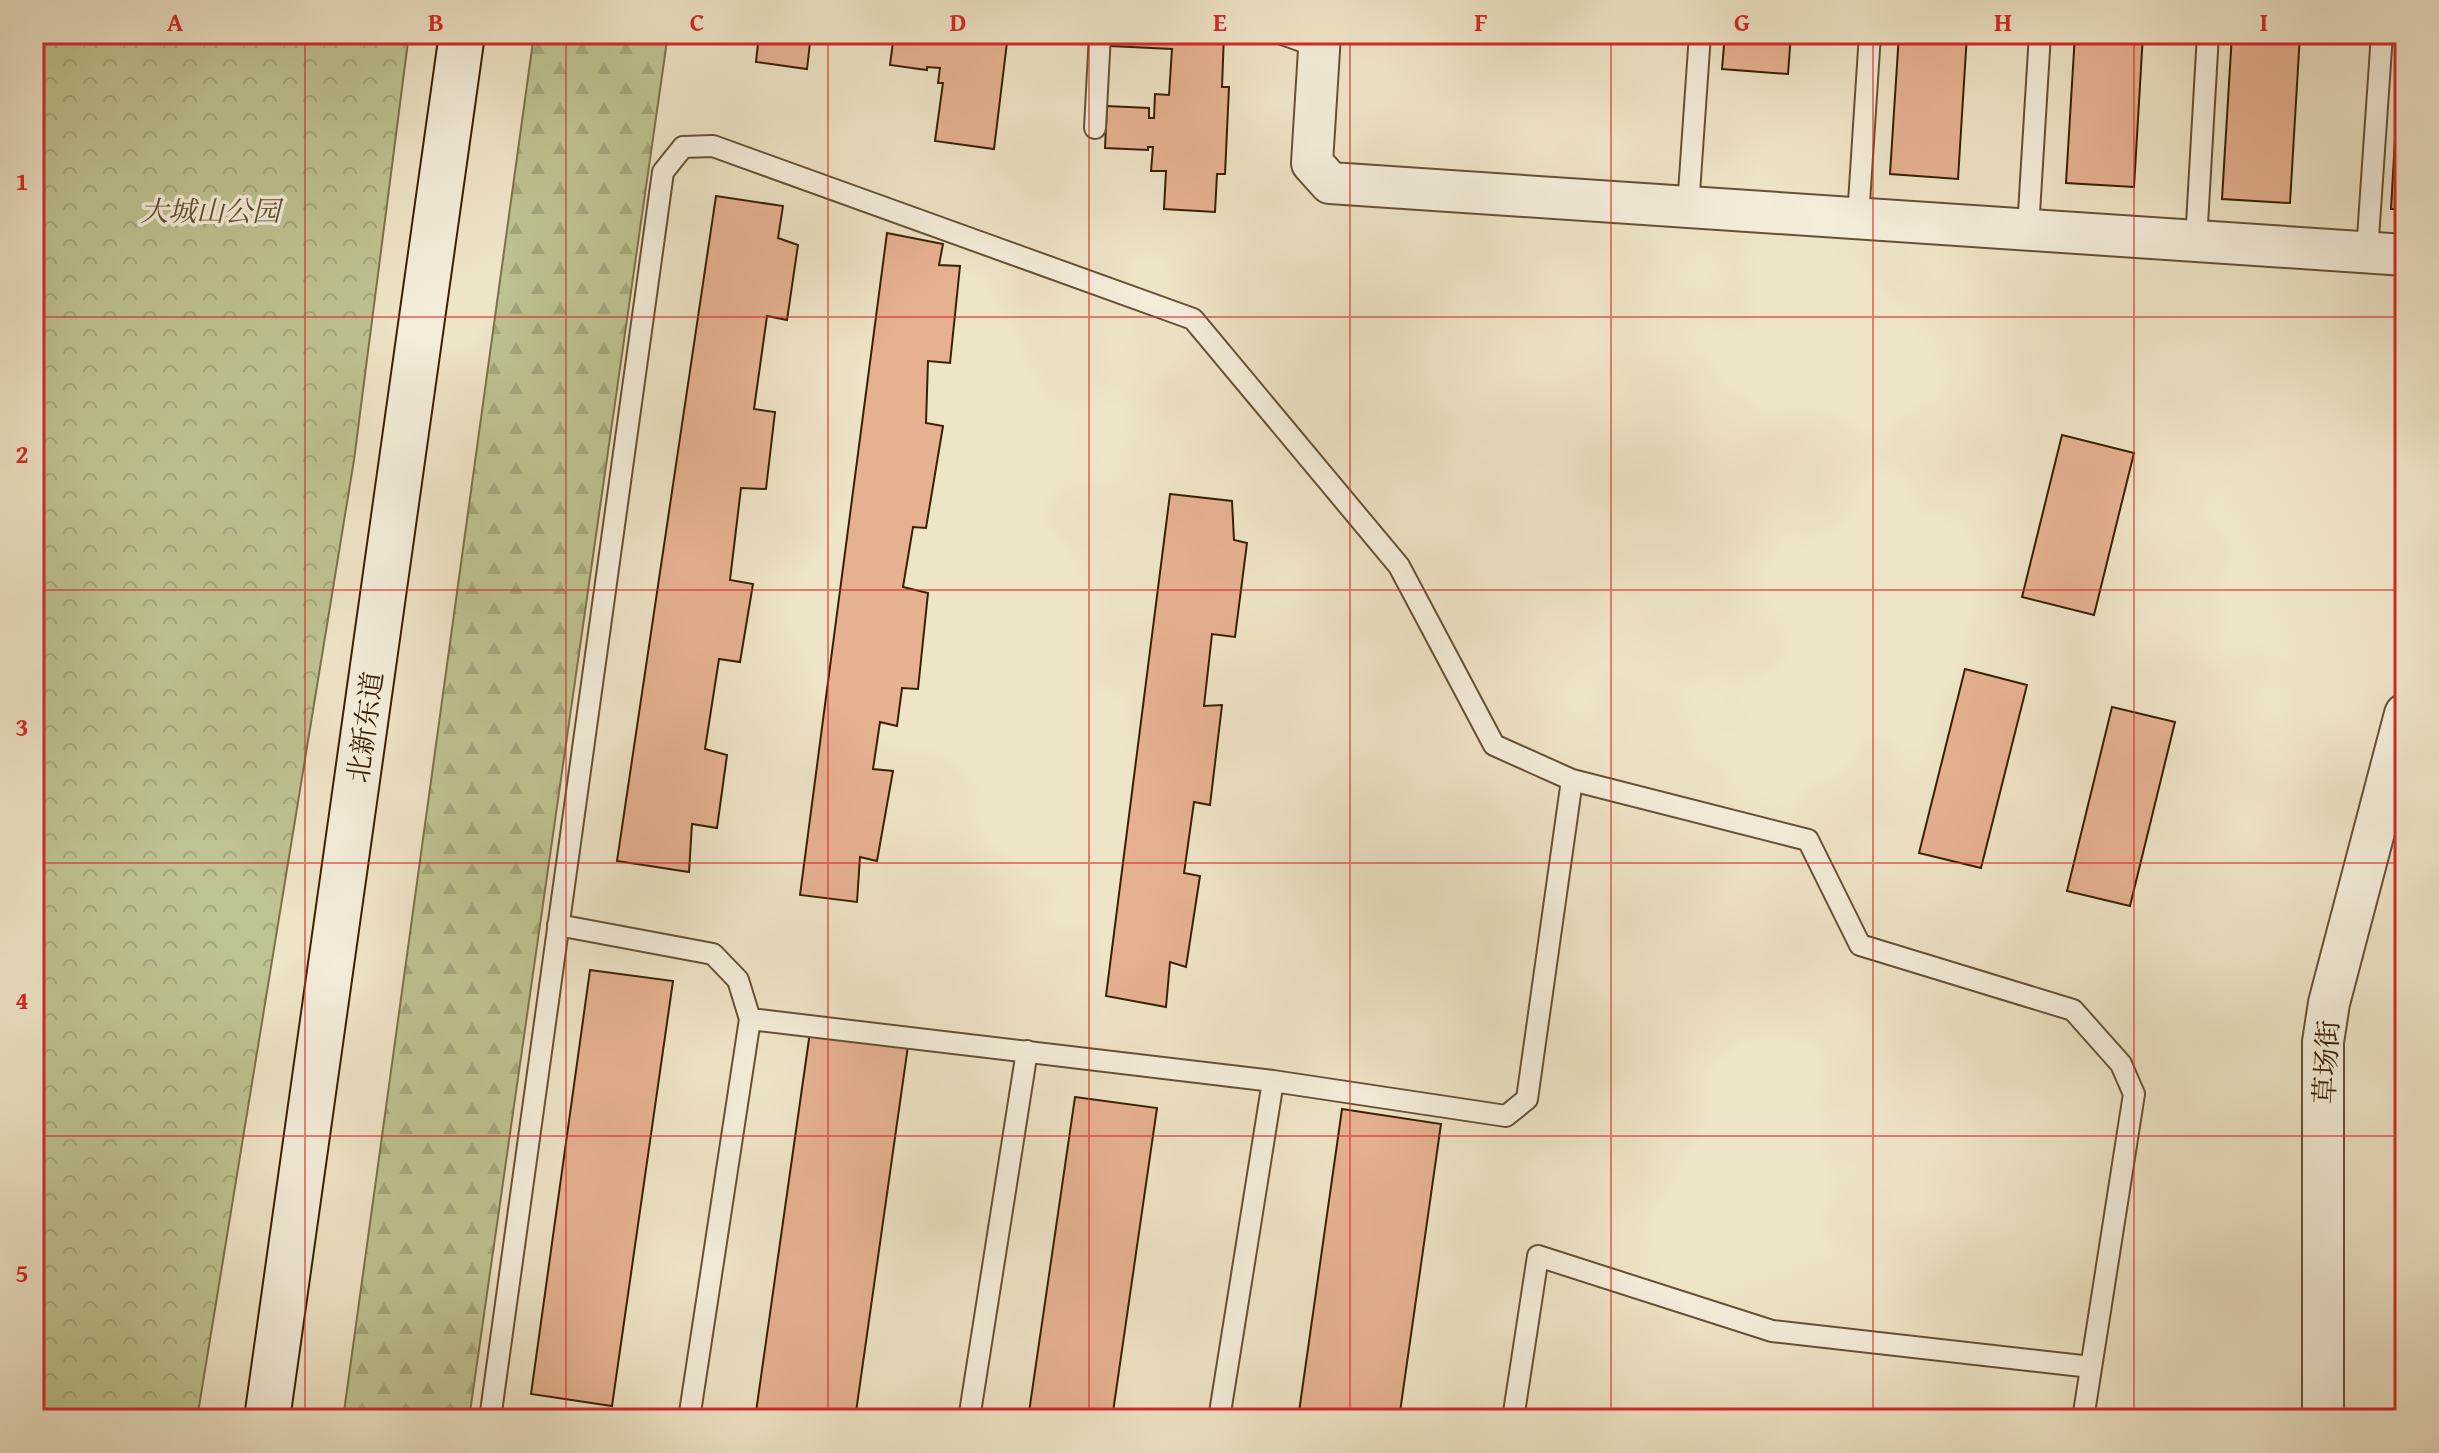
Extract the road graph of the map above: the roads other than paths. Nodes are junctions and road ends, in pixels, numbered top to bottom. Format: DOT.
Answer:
graph roads {
  1 [pos="462,34"];
  2 [pos="1100,34"];
  3 [pos="1282,34"];
  4 [pos="1700,34"];
  5 [pos="1870,34"];
  6 [pos="2040,34"];
  7 [pos="2208,34"];
  8 [pos="2382,34"];
  9 [pos="1319,41"];
  10 [pos="1095,128"];
  11 [pos="1688,207"];
  12 [pos="1858,218"];
  13 [pos="2028,229"];
  14 [pos="2196,241"];
  15 [pos="2386,253"];
  16 [pos="2405,714"];
  17 [pos="1572,780"];
  18 [pos="558,925"];
  19 [pos="750,1019"];
  20 [pos="1027,1051"];
  21 [pos="1273,1081"];
  22 [pos="2091,1367"];
  23 [pos="267,1419"];
  24 [pos="490,1419"];
  25 [pos="689,1419"];
  26 [pos="969,1419"];
  27 [pos="1219,1419"];
  28 [pos="1513,1419"];
  29 [pos="2083,1419"];
  30 [pos="2323,1419"];
  1 -- 23 [label="main road, 北新东道"];
  2 -- 10 [label="lane"];
  3 -- 9 [label="lane"];
  4 -- 11 [label="lane"];
  5 -- 12 [label="lane"];
  6 -- 13 [label="lane"];
  7 -- 14 [label="lane"];
  8 -- 15 [label="lane"];
  9 -- 11 [label="street"];
  11 -- 12 [label="street"];
  12 -- 13 [label="street"];
  13 -- 14 [label="street"];
  14 -- 15 [label="street"];
  16 -- 30 [label="street, 草场街"];
  17 -- 18 [label="lane"];
  17 -- 21 [label="lane"];
  17 -- 22 [label="lane"];
  18 -- 19 [label="lane"];
  18 -- 24 [label="lane"];
  19 -- 20 [label="lane"];
  19 -- 25 [label="lane"];
  20 -- 21 [label="lane"];
  20 -- 26 [label="lane"];
  21 -- 27 [label="lane"];
  22 -- 28 [label="lane"];
  22 -- 29 [label="lane"];
}
